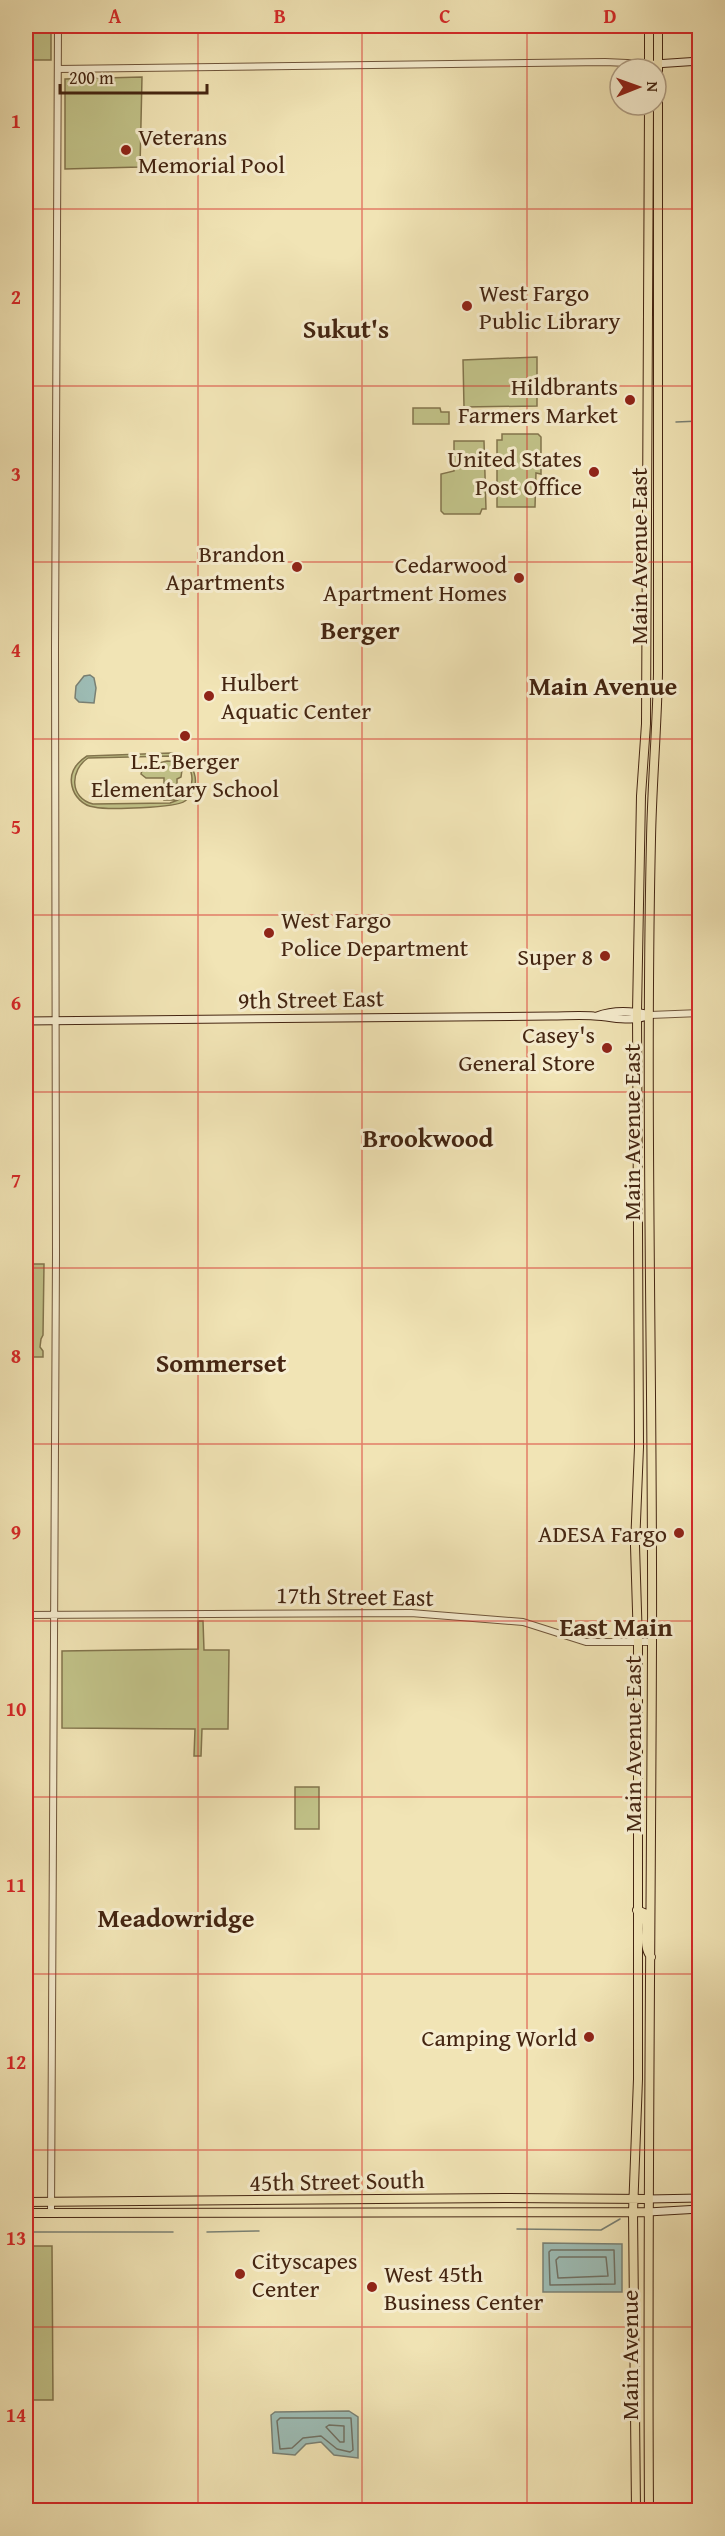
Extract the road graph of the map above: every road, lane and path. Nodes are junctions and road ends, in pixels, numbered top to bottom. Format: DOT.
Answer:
graph roads {
  1 [pos="58,26"];
  2 [pos="649,26"];
  3 [pos="658,26"];
  4 [pos="651,57"];
  5 [pos="653,57"];
  6 [pos="699,61"];
  7 [pos="608,63"];
  8 [pos="668,64"];
  9 [pos="58,69"];
  10 [pos="649,117"];
  11 [pos="652,117"];
  12 [pos="646,674"];
  13 [pos="657,734"];
  14 [pos="640,886"];
  15 [pos="651,942"];
  16 [pos="699,1014"];
  17 [pos="650,1015"];
  18 [pos="637,1016"];
  19 [pos="56,1021"];
  20 [pos="26,1022"];
  21 [pos="26,1615"];
  22 [pos="54,1615"];
  23 [pos="652,1642"];
  24 [pos="638,1643"];
  25 [pos="637,1910"];
  26 [pos="652,1958"];
  27 [pos="638,1964"];
  28 [pos="651,2015"];
  29 [pos="699,2198"];
  30 [pos="648,2199"];
  31 [pos="634,2200"];
  32 [pos="26,2202"];
  33 [pos="51,2202"];
  34 [pos="699,2210"];
  35 [pos="633,2212"];
  36 [pos="648,2212"];
  37 [pos="26,2213"];
  38 [pos="51,2214"];
  39 [pos="636,2511"];
  40 [pos="649,2511"];
  1 -- 9 [label="street"];
  2 -- 4 [label="main road"];
  3 -- 5 [label="main road"];
  6 -- 8 [label="main road"];
  7 -- 9 [label="street"];
  9 -- 19 [label="street"];
  10 -- 12 [label="main road, Main Avenue East"];
  11 -- 13 [label="main road, Main Avenue East"];
  12 -- 13 [label="main road"];
  12 -- 14 [label="main road, Main Avenue East"];
  13 -- 15 [label="main road, Main Avenue East"];
  14 -- 15 [label="main road"];
  14 -- 18 [label="main road, Main Avenue East"];
  15 -- 17 [label="main road, Main Avenue East"];
  16 -- 17 [label="street"];
  17 -- 18 [label="main road, 9th Street East"];
  17 -- 23 [label="main road, Main Avenue East"];
  18 -- 19 [label="main road, 9th Street East"];
  18 -- 24 [label="main road, Main Avenue East"];
  19 -- 20 [label="main road, 9th Street East"];
  19 -- 22 [label="street"];
  21 -- 22 [label="street, 17th Street East"];
  22 -- 24 [label="street, 17th Street East"];
  22 -- 33 [label="street"];
  23 -- 24 [label="street, 17th Street East"];
  23 -- 26 [label="main road, Main Avenue East"];
  24 -- 25 [label="main road, Main Avenue East"];
  25 -- 26 [label="main road"];
  25 -- 27 [label="main road, Main Avenue East"];
  26 -- 28 [label="main road, Main Avenue East"];
  27 -- 28 [label="main road"];
  27 -- 31 [label="main road, Main Avenue East"];
  28 -- 30 [label="main road, Main Avenue East"];
  29 -- 30 [label="main road"];
  30 -- 31 [label="main road, 45th Street South"];
  30 -- 36 [label="main road, Main Avenue"];
  31 -- 33 [label="main road, 45th Street South"];
  31 -- 35 [label="main road, Main Avenue"];
  32 -- 33 [label="main road, 45th Street South"];
  33 -- 38 [label="street"];
  34 -- 36 [label="main road"];
  35 -- 36 [label="main road, 45th Street South"];
  35 -- 38 [label="main road, 45th Street South"];
  35 -- 39 [label="main road, Main Avenue"];
  36 -- 40 [label="main road, Main Avenue"];
  37 -- 38 [label="main road, 45th Street South"];
}
